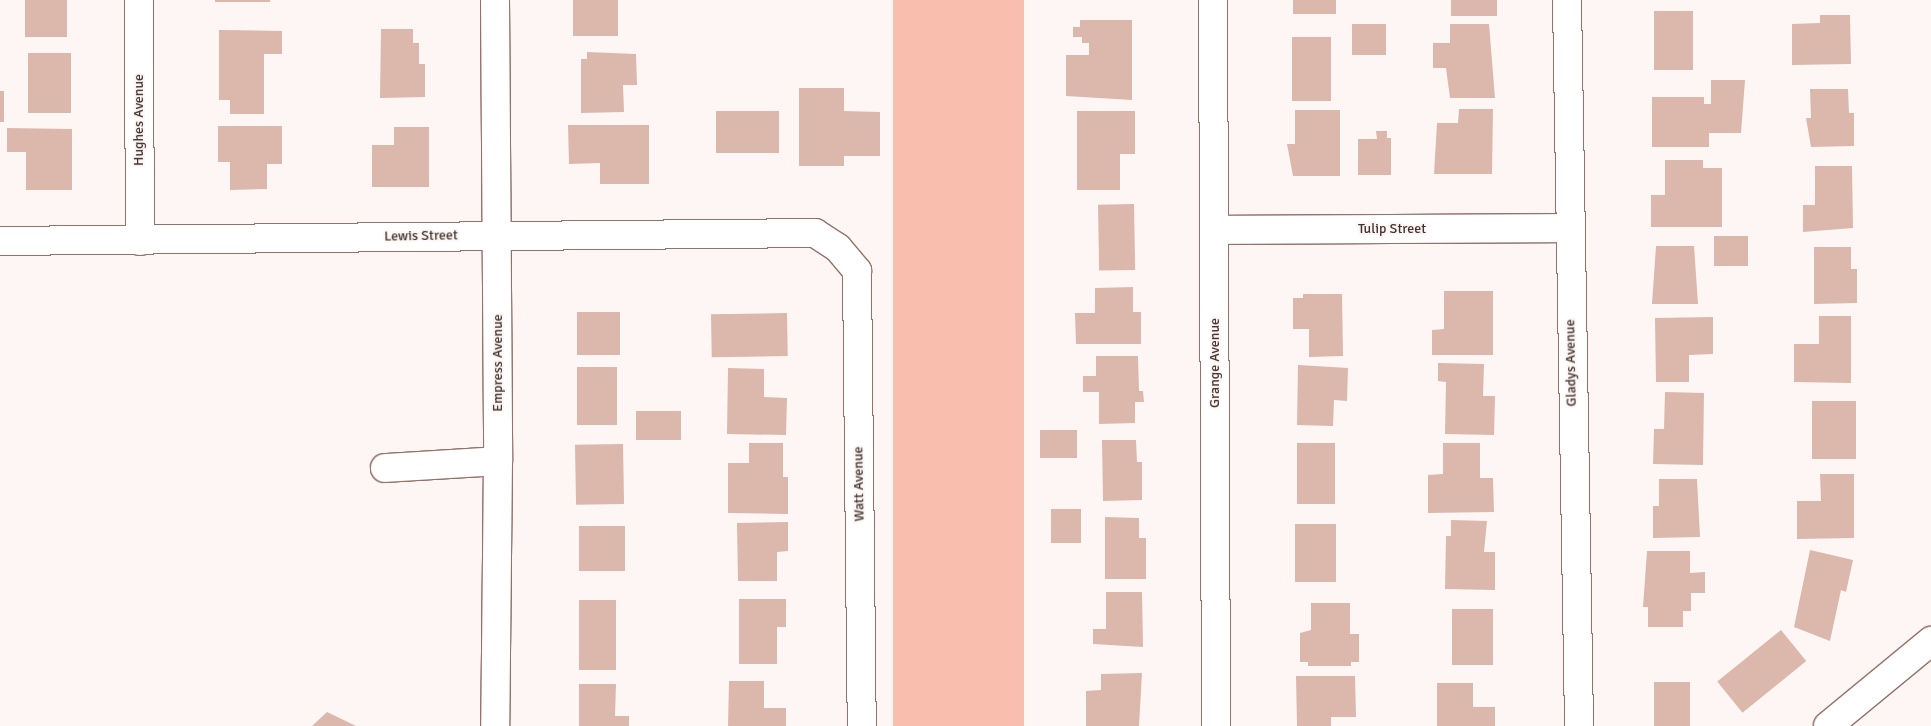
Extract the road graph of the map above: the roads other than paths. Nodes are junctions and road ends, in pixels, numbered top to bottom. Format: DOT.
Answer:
graph roads {
  1 [pos="139,0"];
  2 [pos="495,0"];
  3 [pos="1212,0"];
  4 [pos="1567,0"];
  5 [pos="1568,228"];
  6 [pos="1215,230"];
  7 [pos="497,235"];
  8 [pos="0,240"];
  9 [pos="140,240"];
  10 [pos="838,248"];
  11 [pos="498,461"];
  12 [pos="385,468"];
  13 [pos="1931,641"];
  14 [pos="495,726"];
  15 [pos="862,726"];
  16 [pos="1216,726"];
  17 [pos="1579,726"];
  18 [pos="1828,726"];
  1 -- 9 [label="street, Hughes Avenue"];
  2 -- 7 [label="street, Empress Avenue"];
  3 -- 6 [label="street, Grange Avenue"];
  4 -- 5 [label="street, Gladys Avenue"];
  5 -- 6 [label="street, Tulip Street"];
  5 -- 17 [label="street, Gladys Avenue"];
  6 -- 16 [label="street, Grange Avenue"];
  7 -- 9 [label="street, Lewis Street"];
  7 -- 10 [label="street, Lewis Street"];
  7 -- 11 [label="street, Empress Avenue"];
  8 -- 9 [label="street, Lewis Street"];
  10 -- 15 [label="street, Watt Avenue"];
  11 -- 12 [label="street"];
  11 -- 14 [label="street, Empress Avenue"];
  13 -- 18 [label="street"];
}
